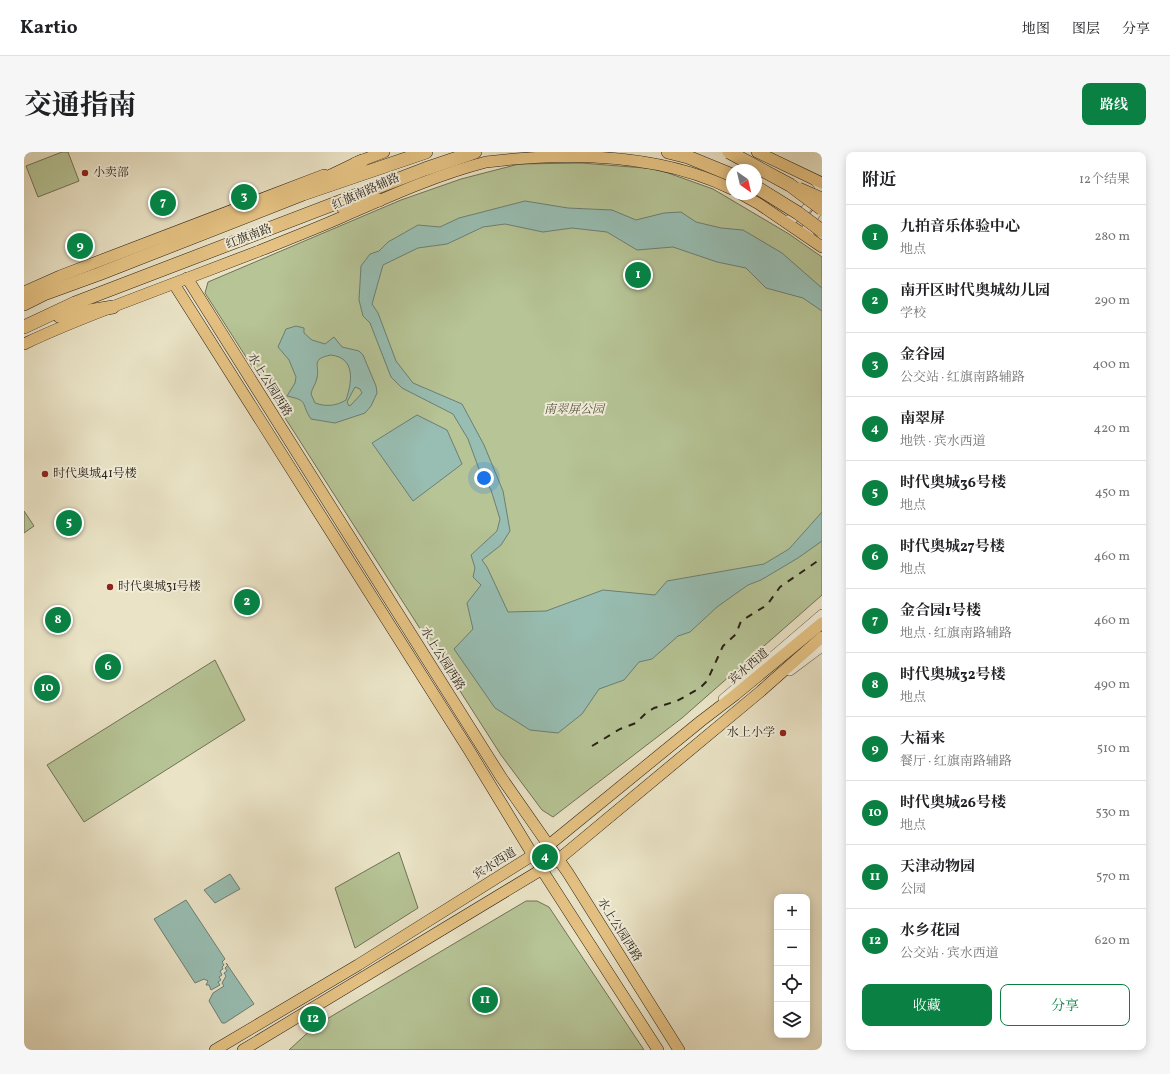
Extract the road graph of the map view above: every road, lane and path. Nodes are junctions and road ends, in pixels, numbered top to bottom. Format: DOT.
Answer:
graph roads {
  1 [pos="384,152"];
  2 [pos="426,152"];
  3 [pos="475,152"];
  4 [pos="668,152"];
  5 [pos="729,152"];
  6 [pos="757,152"];
  7 [pos="362,161"];
  8 [pos="726,172"];
  9 [pos="810,177"];
  10 [pos="822,183"];
  11 [pos="790,185"];
  12 [pos="726,187"];
  13 [pos="762,191"];
  14 [pos="302,194"];
  15 [pos="822,198"];
  16 [pos="379,200"];
  17 [pos="751,200"];
  18 [pos="822,205"];
  19 [pos="822,209"];
  20 [pos="306,215"];
  21 [pos="784,221"];
  22 [pos="822,230"];
  23 [pos="810,239"];
  24 [pos="822,247"];
  25 [pos="186,278"];
  26 [pos="174,284"];
  27 [pos="24,292"];
  28 [pos="24,304"];
  29 [pos="113,307"];
  30 [pos="39,319"];
  31 [pos="24,327"];
  32 [pos="24,344"];
  33 [pos="822,614"];
  34 [pos="822,623"];
  35 [pos="820,642"];
  36 [pos="701,721"];
  37 [pos="549,845"];
  38 [pos="533,855"];
  39 [pos="559,860"];
  40 [pos="542,870"];
  41 [pos="215,1050"];
  42 [pos="243,1050"];
  43 [pos="658,1050"];
  44 [pos="679,1050"];
  1 -- 7 [label="main road"];
  2 -- 14 [label="highway, 红旗南路"];
  3 -- 20 [label="highway, 红旗南路"];
  4 -- 8 [label="highway"];
  5 -- 11 [label="highway, bridge"];
  6 -- 9 [label="main road"];
  7 -- 14 [label="highway"];
  7 -- 27 [label="main road"];
  9 -- 10 [label="main road"];
  9 -- 21 [label="street"];
  11 -- 15 [label="main road, bridge"];
  11 -- 19 [label="highway, bridge"];
  12 -- 16 [label="main road, 红旗南路辅路"];
  13 -- 22 [label="highway, bridge"];
  14 -- 28 [label="highway, 红旗南路"];
  16 -- 20 [label="highway"];
  16 -- 25 [label="main road, 红旗南路辅路"];
  17 -- 21 [label="main road"];
  18 -- 23 [label="street"];
  20 -- 30 [label="highway, 红旗南路"];
  21 -- 23 [label="main road"];
  23 -- 24 [label="main road"];
  25 -- 26 [label="main road, 红旗南路辅路"];
  25 -- 37 [label="main road, 水上公园西路"];
  26 -- 29 [label="main road, 红旗南路辅路"];
  26 -- 38 [label="main road"];
  29 -- 30 [label="highway"];
  29 -- 32 [label="main road, 红旗南路辅路"];
  30 -- 31 [label="highway, 红旗南路"];
  33 -- 36 [label="street"];
  34 -- 36 [label="main road, 宾水西道"];
  35 -- 39 [label="main road, 宾水西道"];
  36 -- 37 [label="main road, 宾水西道"];
  37 -- 38 [label="main road, 宾水西道"];
  37 -- 39 [label="main road, 水上公园西路"];
  38 -- 40 [label="main road"];
  38 -- 41 [label="main road, 宾水西道"];
  39 -- 40 [label="main road, 宾水西道"];
  39 -- 44 [label="main road, 水上公园西路"];
  40 -- 42 [label="main road, 宾水西道"];
  40 -- 43 [label="main road"];
}
